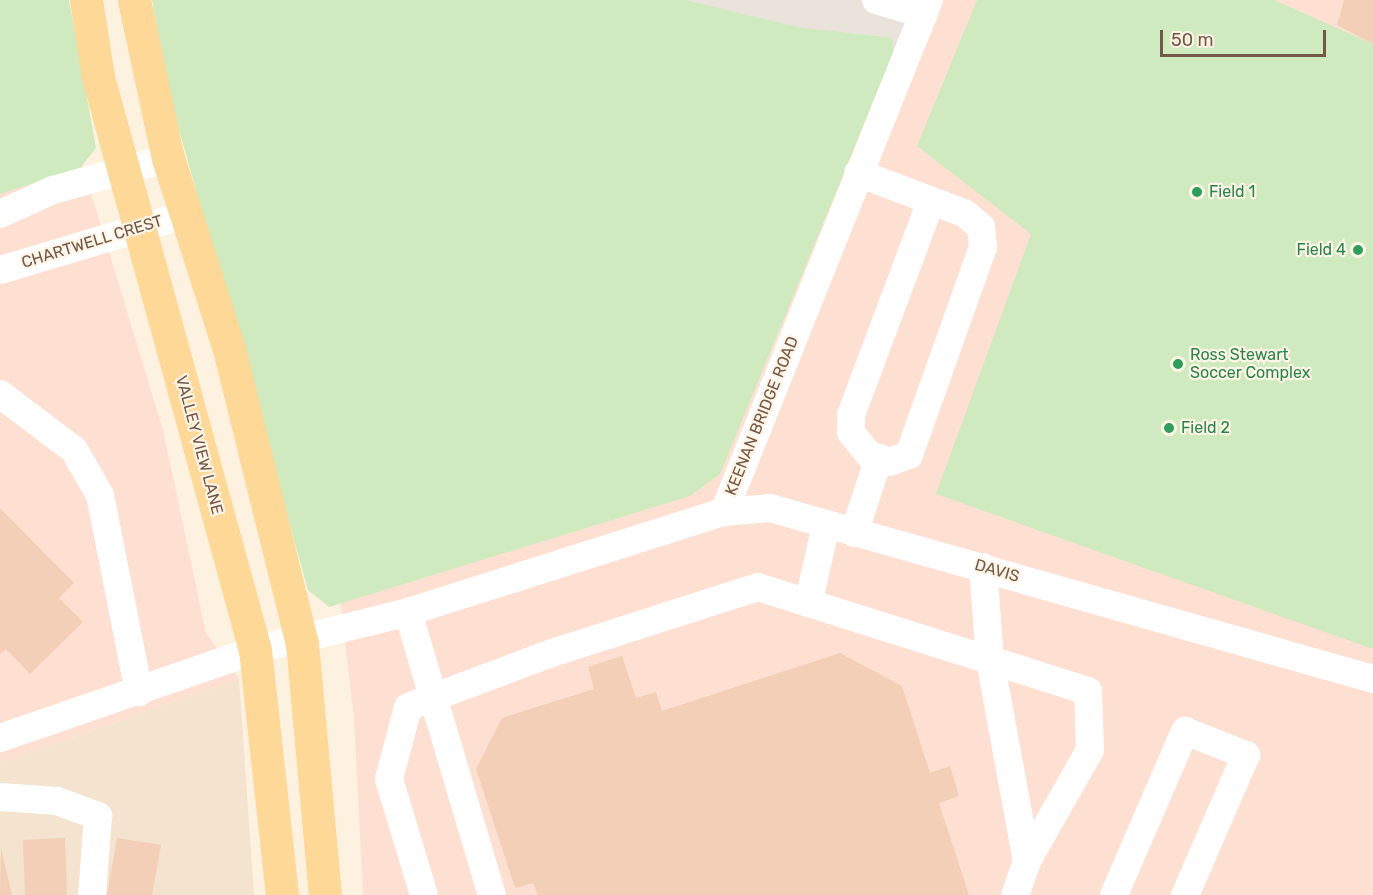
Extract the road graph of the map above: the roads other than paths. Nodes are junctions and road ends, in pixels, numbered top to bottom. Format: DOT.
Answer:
graph roads {
  1 [pos="86,0"];
  2 [pos="134,0"];
  3 [pos="876,0"];
  4 [pos="926,7"];
  5 [pos="168,158"];
  6 [pos="123,170"];
  7 [pos="858,173"];
  8 [pos="931,201"];
  9 [pos="0,214"];
  10 [pos="184,215"];
  11 [pos="140,226"];
  12 [pos="0,270"];
  13 [pos="0,394"];
  14 [pos="879,458"];
  15 [pos="724,512"];
  16 [pos="826,525"];
  17 [pos="854,533"];
  18 [pos="983,567"];
  19 [pos="809,600"];
  20 [pos="408,612"];
  21 [pos="302,643"];
  22 [pos="255,650"];
  23 [pos="990,660"];
  24 [pos="1373,678"];
  25 [pos="139,692"];
  26 [pos="433,694"];
  27 [pos="0,738"];
  28 [pos="0,797"];
  29 [pos="1027,861"];
  30 [pos="92,895"];
  31 [pos="282,895"];
  32 [pos="325,895"];
  33 [pos="424,895"];
  34 [pos="492,895"];
  35 [pos="1015,895"];
  36 [pos="1114,895"];
  37 [pos="1185,895"];
  1 -- 6 [label="main road, VALLEY VIEW LANE"];
  2 -- 5 [label="main road"];
  3 -- 4 [label="street"];
  4 -- 7 [label="street, KEENAN BRIDGE ROAD"];
  5 -- 6 [label="street"];
  5 -- 10 [label="main road"];
  6 -- 9 [label="street"];
  6 -- 11 [label="main road, VALLEY VIEW LANE"];
  7 -- 8 [label="street"];
  7 -- 15 [label="street, KEENAN BRIDGE ROAD"];
  8 -- 14 [label="street"];
  8 -- 14 [label="street"];
  10 -- 11 [label="street, CHARTWELL CREST"];
  10 -- 21 [label="main road"];
  11 -- 12 [label="street, CHARTWELL CREST"];
  11 -- 22 [label="main road, VALLEY VIEW LANE"];
  13 -- 25 [label="street"];
  14 -- 17 [label="street"];
  15 -- 16 [label="street, DAVIS"];
  15 -- 20 [label="street, KEENAN BRIDGE ROAD"];
  16 -- 17 [label="street, DAVIS"];
  16 -- 19 [label="street"];
  17 -- 18 [label="street, DAVIS"];
  18 -- 23 [label="street"];
  18 -- 24 [label="street, DAVIS"];
  19 -- 23 [label="street"];
  19 -- 26 [label="street"];
  20 -- 21 [label="street, KEENAN BRIDGE ROAD"];
  20 -- 26 [label="street"];
  21 -- 22 [label="street, KEENAN BRIDGE ROAD"];
  21 -- 32 [label="main road"];
  22 -- 25 [label="street, KEENAN BRIDGE ROAD"];
  22 -- 31 [label="main road, VALLEY VIEW LANE"];
  23 -- 29 [label="street"];
  23 -- 29 [label="street"];
  25 -- 27 [label="street, KEENAN BRIDGE ROAD"];
  26 -- 33 [label="street"];
  26 -- 34 [label="street"];
  28 -- 30 [label="street"];
  29 -- 35 [label="street"];
  36 -- 37 [label="street"];
}
